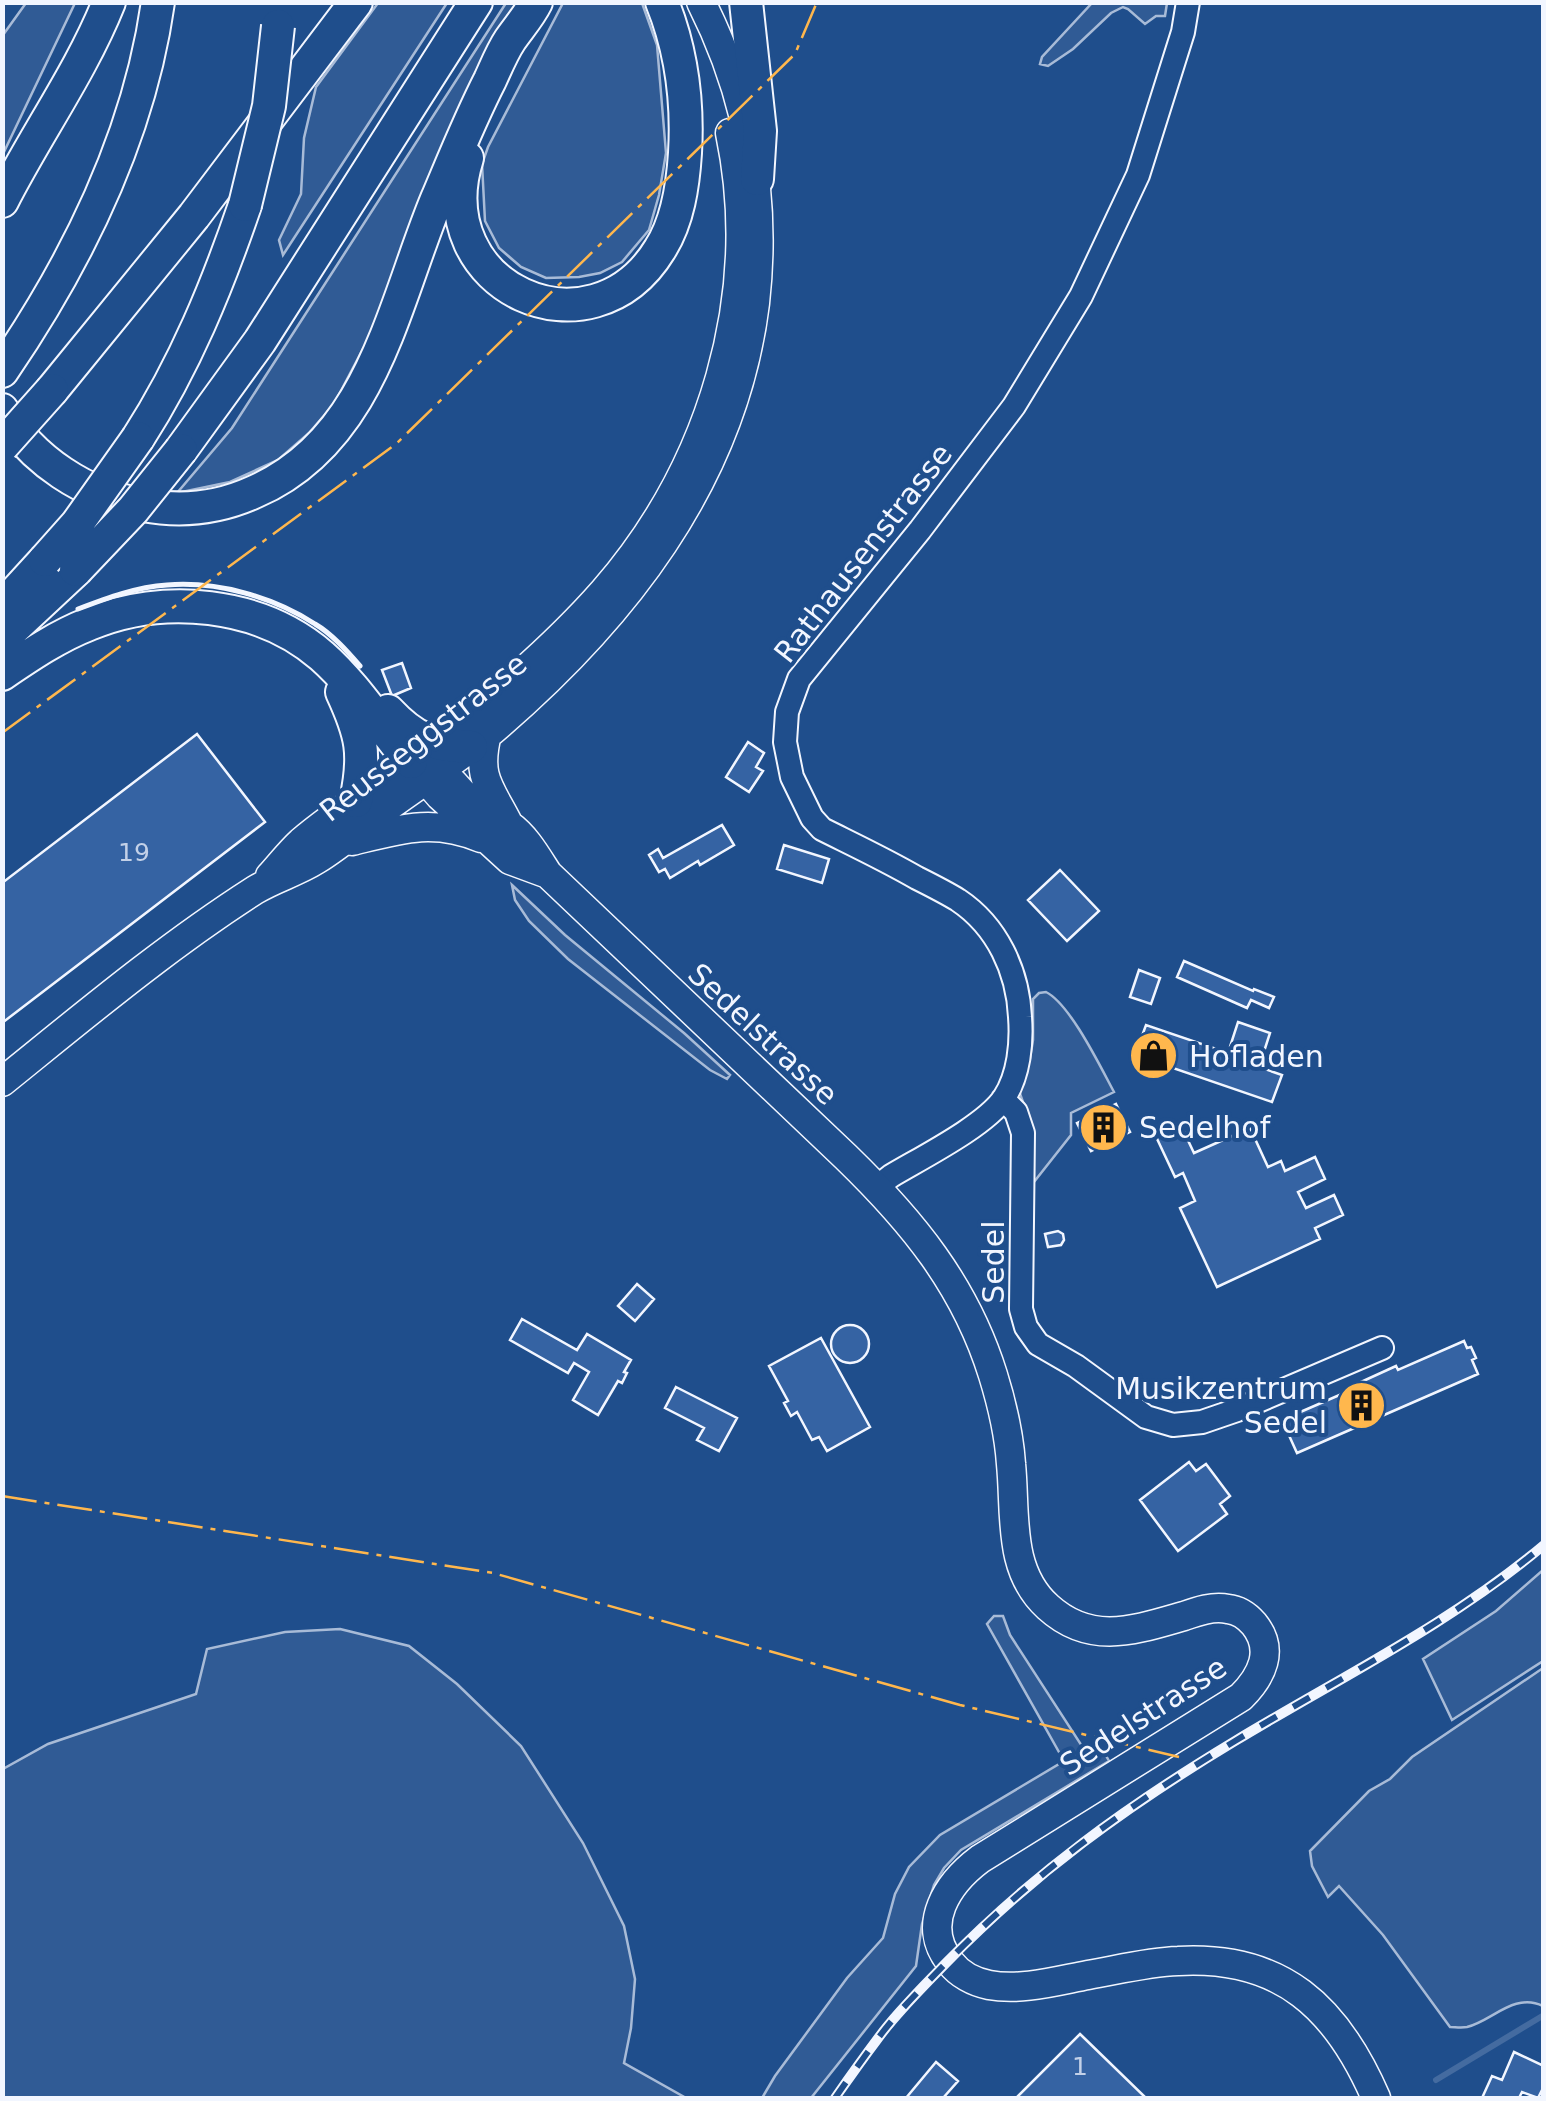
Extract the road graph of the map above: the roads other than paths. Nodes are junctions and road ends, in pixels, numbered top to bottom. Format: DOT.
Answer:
graph roads {
  1 [pos="109,2"];
  2 [pos="158,2"];
  3 [pos="356,2"];
  4 [pos="476,2"];
  5 [pos="662,2"];
  6 [pos="682,2"];
  7 [pos="700,2"];
  8 [pos="746,2"];
  9 [pos="1188,2"];
  10 [pos="532,10"];
  11 [pos="278,14"];
  12 [pos="756,179"];
  13 [pos="2,201"];
  14 [pos="2,372"];
  15 [pos="2,410"];
  16 [pos="2,446"];
  17 [pos="61,565"];
  18 [pos="2,606"];
  19 [pos="2,639"];
  20 [pos="331,664"];
  21 [pos="2,674"];
  22 [pos="479,741"];
  23 [pos="428,764"];
  24 [pos="356,802"];
  25 [pos="499,833"];
  26 [pos="341,844"];
  27 [pos="259,888"];
  28 [pos="2,1082"];
  29 [pos="1003,1099"];
  30 [pos="877,1187"];
  31 [pos="1382,1348"];
  32 [pos="1376,2098"];
  1 -- 13 [label="highway"];
  2 -- 14 [label="highway"];
  3 -- 16 [label="highway, bridge"];
  4 -- 17 [label="highway, bridge"];
  5 -- 10 [label="highway"];
  6 -- 23 [label="main road, Reusseggstrasse"];
  7 -- 12 [label="main road, Reusseggstrasse"];
  8 -- 12 [label="highway"];
  9 -- 29 [label="street, Rathausenstrasse"];
  10 -- 15 [label="highway"];
  11 -- 17 [label="highway, bridge"];
  12 -- 22 [label="main road, Reusseggstrasse"];
  17 -- 18 [label="highway"];
  17 -- 19 [label="highway"];
  20 -- 21 [label="highway"];
  20 -- 23 [label="highway"];
  20 -- 24 [label="highway"];
  22 -- 23 [label="highway"];
  22 -- 25 [label="main road"];
  23 -- 24 [label="main road, Reusseggstrasse"];
  23 -- 25 [label="main road"];
  23 -- 26 [label="main road, Reusseggstrasse"];
  24 -- 27 [label="main road, Reusseggstrasse"];
  25 -- 26 [label="main road"];
  25 -- 30 [label="main road, Sedelstrasse"];
  26 -- 27 [label="main road, Reusseggstrasse"];
  27 -- 28 [label="main road, Reusseggstrasse"];
  29 -- 30 [label="street"];
  29 -- 31 [label="street, Sedel"];
  30 -- 32 [label="main road, Sedelstrasse"];
}
